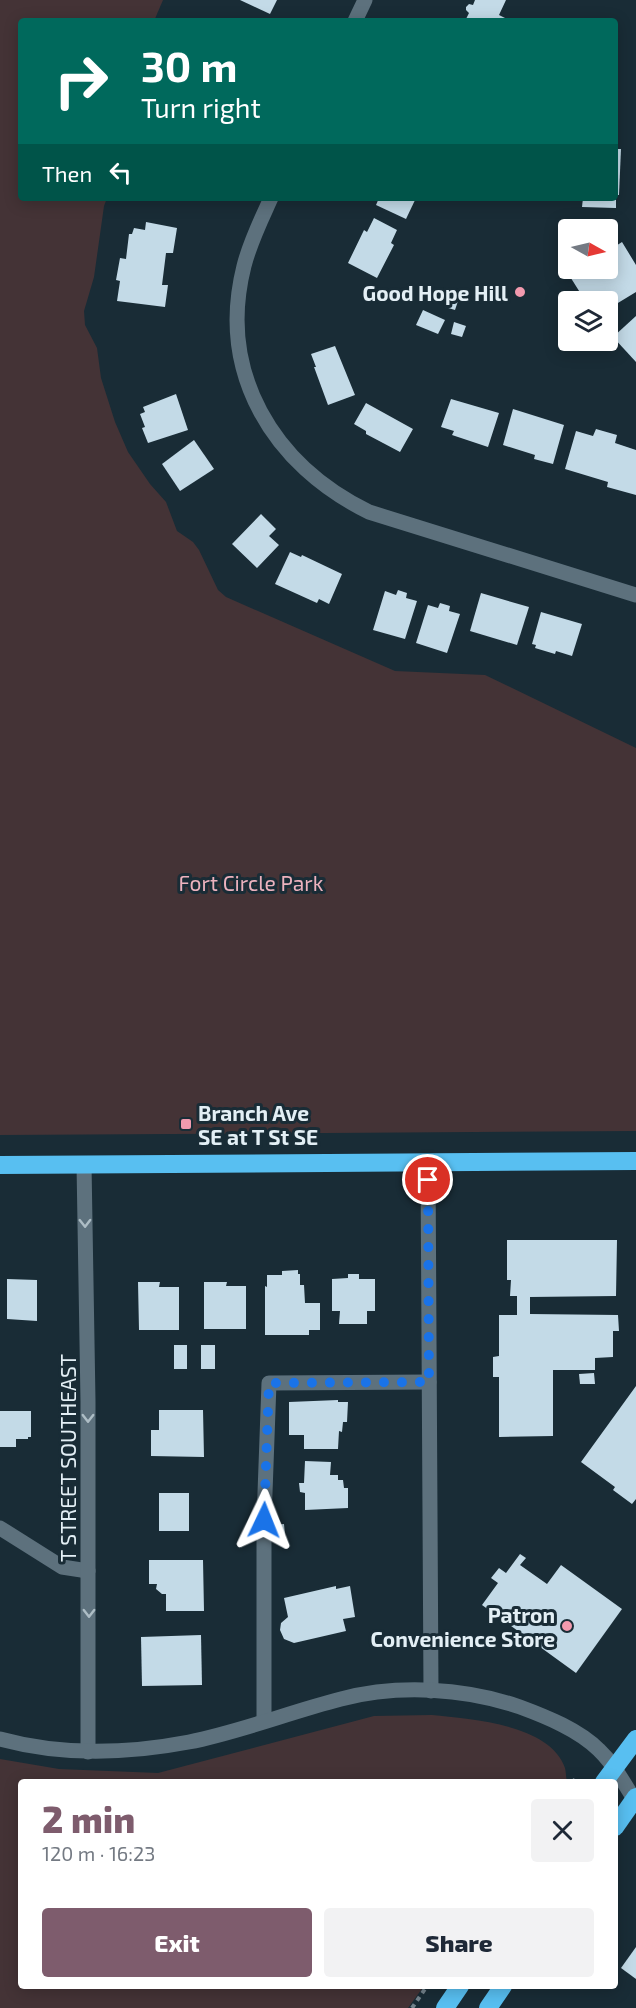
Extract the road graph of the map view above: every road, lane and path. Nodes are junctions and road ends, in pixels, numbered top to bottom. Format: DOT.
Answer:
graph roads {
  1 [pos="365,0"];
  2 [pos="356,18"];
  3 [pos="270,201"];
  4 [pos="636,595"];
  5 [pos="636,1161"];
  6 [pos="428,1162"];
  7 [pos="84,1164"];
  8 [pos="0,1165"];
  9 [pos="429,1382"];
  10 [pos="0,1528"];
  11 [pos="88,1572"];
  12 [pos="431,1691"];
  13 [pos="264,1721"];
  14 [pos="0,1738"];
  15 [pos="636,1739"];
  16 [pos="88,1752"];
  17 [pos="615,1767"];
  18 [pos="606,1779"];
  19 [pos="635,1799"];
  20 [pos="618,1823"];
  21 [pos="426,1989"];
  22 [pos="458,1989"];
  23 [pos="501,1989"];
  24 [pos="412,2008"];
  25 [pos="444,2008"];
  26 [pos="488,2008"];
  1 -- 2 [label="street"];
  3 -- 4 [label="street"];
  5 -- 6 [label="highway"];
  6 -- 7 [label="highway"];
  6 -- 9 [label="street"];
  7 -- 8 [label="highway"];
  7 -- 11 [label="street, T STREET SOUTHEAST, one-way"];
  9 -- 12 [label="street"];
  9 -- 13 [label="street"];
  10 -- 11 [label="street"];
  11 -- 16 [label="street, T STREET SOUTHEAST, one-way"];
  12 -- 13 [label="street"];
  12 -- 17 [label="street"];
  13 -- 16 [label="street"];
  14 -- 16 [label="street"];
  15 -- 17 [label="highway"];
  17 -- 18 [label="highway"];
  17 -- 19 [label="street"];
  19 -- 20 [label="highway"];
  21 -- 24 [label="path"];
  22 -- 25 [label="highway"];
  23 -- 26 [label="highway"];
}
